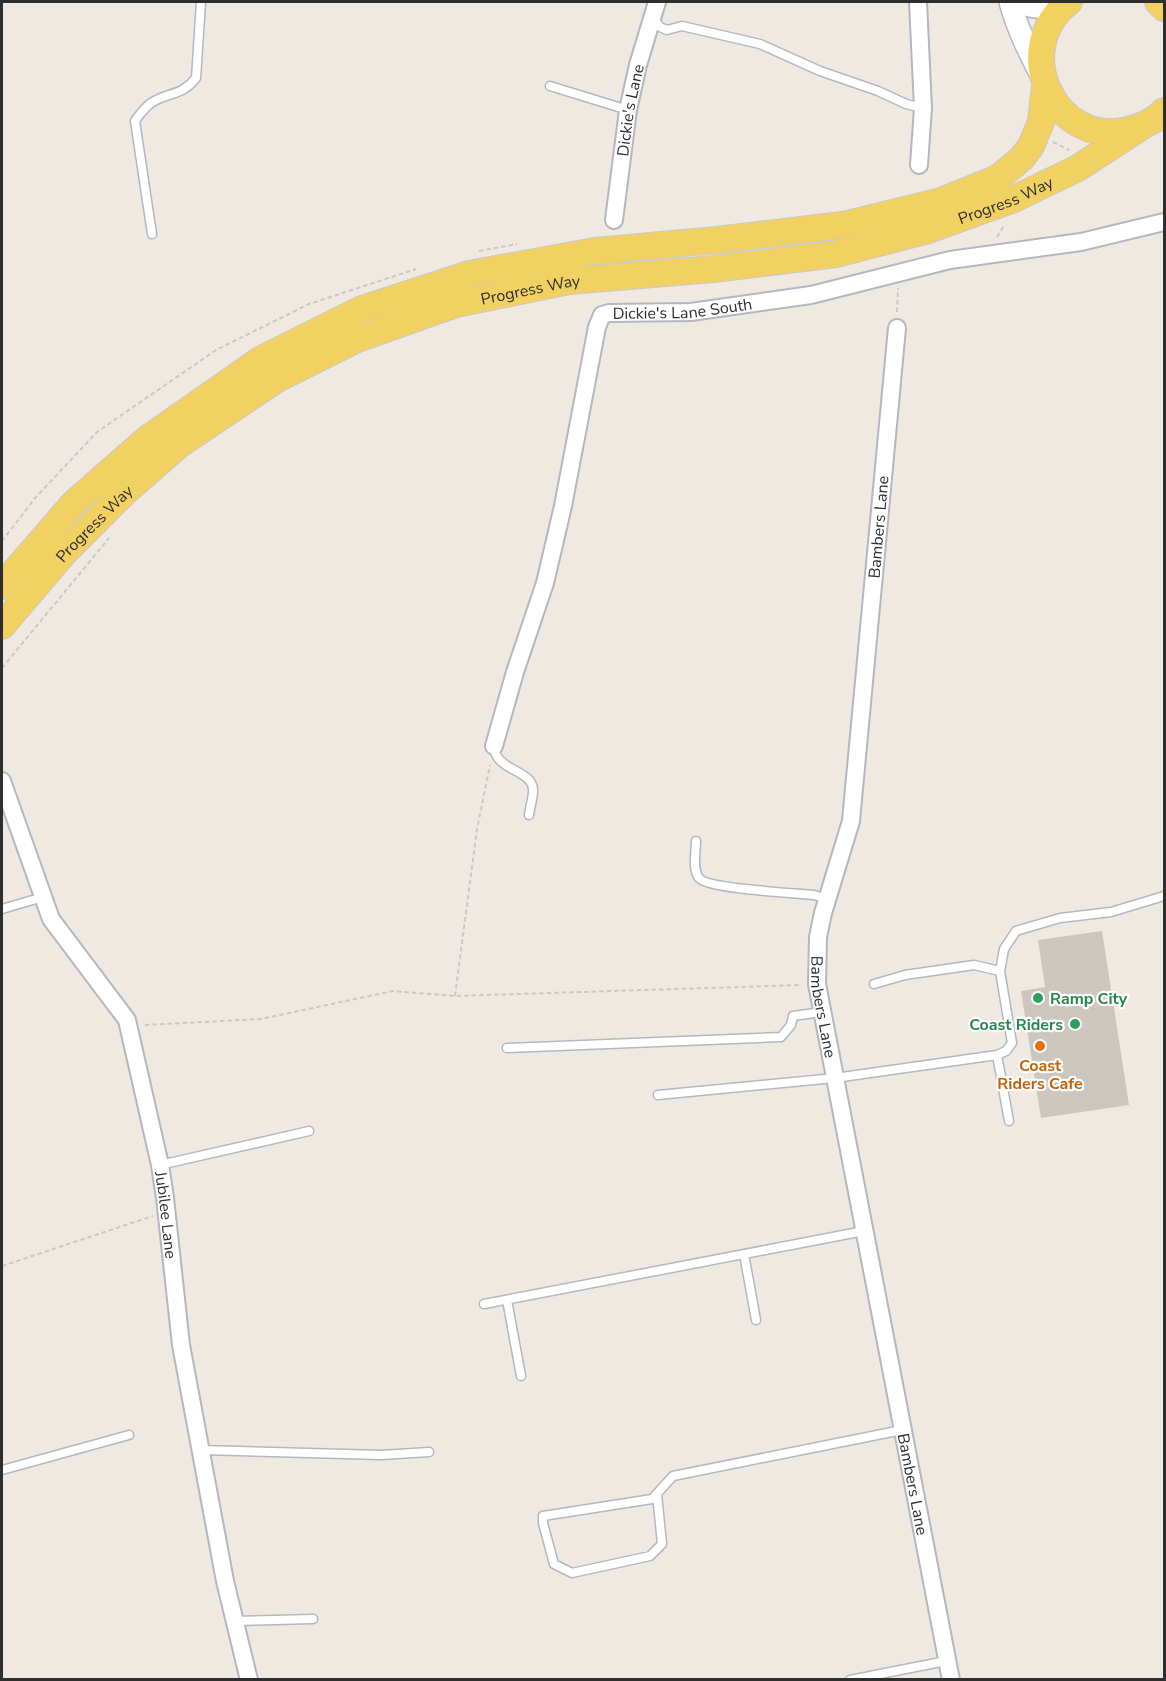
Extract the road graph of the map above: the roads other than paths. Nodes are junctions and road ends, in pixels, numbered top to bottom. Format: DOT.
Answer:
graph roads {
  1 [pos="201,2"];
  2 [pos="918,2"];
  3 [pos="1010,2"];
  4 [pos="1020,2"];
  5 [pos="1158,2"];
  6 [pos="1067,3"];
  7 [pos="1164,4"];
  8 [pos="1164,8"];
  9 [pos="654,9"];
  10 [pos="1044,81"];
  11 [pos="550,86"];
  12 [pos="923,108"];
  13 [pos="628,110"];
  14 [pos="1155,120"];
  15 [pos="919,165"];
  16 [pos="614,220"];
  17 [pos="1164,222"];
  18 [pos="152,234"];
  19 [pos="897,328"];
  20 [pos="2,586"];
  21 [pos="2,626"];
  22 [pos="494,746"];
  23 [pos="2,781"];
  24 [pos="529,815"];
  25 [pos="696,841"];
  26 [pos="1164,896"];
  27 [pos="43,897"];
  28 [pos="827,898"];
  29 [pos="2,909"];
  30 [pos="1000,971"];
  31 [pos="874,984"];
  32 [pos="822,1012"];
  33 [pos="507,1048"];
  34 [pos="997,1055"];
  35 [pos="835,1078"];
  36 [pos="658,1095"];
  37 [pos="1009,1121"];
  38 [pos="309,1131"];
  39 [pos="160,1165"];
  40 [pos="864,1231"];
  41 [pos="744,1254"];
  42 [pos="507,1300"];
  43 [pos="484,1304"];
  44 [pos="756,1320"];
  45 [pos="521,1376"];
  46 [pos="902,1430"];
  47 [pos="129,1435"];
  48 [pos="201,1450"];
  49 [pos="429,1452"];
  50 [pos="2,1470"];
  51 [pos="657,1494"];
  52 [pos="313,1619"];
  53 [pos="235,1621"];
  54 [pos="946,1661"];
  55 [pos="249,1680"];
  56 [pos="850,1680"];
  57 [pos="951,1680"];
  1 -- 18 [label="lane"];
  2 -- 12 [label="street"];
  3 -- 10 [label="street"];
  4 -- 6 [label="street"];
  5 -- 7 [label="street"];
  5 -- 8 [label="main road"];
  6 -- 10 [label="main road, Progress Way"];
  9 -- 12 [label="lane"];
  9 -- 13 [label="street, Dickie's Lane"];
  10 -- 14 [label="main road"];
  10 -- 20 [label="main road, Progress Way"];
  11 -- 13 [label="lane"];
  12 -- 15 [label="street"];
  13 -- 16 [label="street, Dickie's Lane"];
  14 -- 21 [label="main road, Progress Way"];
  17 -- 22 [label="street, Dickie's Lane South"];
  19 -- 28 [label="street, Bambers Lane"];
  22 -- 24 [label="lane"];
  23 -- 27 [label="street, Jubilee Lane"];
  25 -- 28 [label="lane"];
  26 -- 30 [label="lane"];
  27 -- 29 [label="lane"];
  27 -- 39 [label="street, Jubilee Lane"];
  28 -- 32 [label="street, Bambers Lane"];
  30 -- 31 [label="lane"];
  30 -- 34 [label="lane"];
  32 -- 33 [label="lane"];
  32 -- 35 [label="street, Bambers Lane"];
  34 -- 35 [label="lane"];
  34 -- 37 [label="lane"];
  35 -- 36 [label="lane"];
  35 -- 40 [label="street, Bambers Lane"];
  38 -- 39 [label="lane"];
  39 -- 48 [label="street, Jubilee Lane"];
  40 -- 41 [label="lane"];
  40 -- 46 [label="street, Bambers Lane"];
  41 -- 42 [label="lane"];
  41 -- 44 [label="lane"];
  42 -- 43 [label="lane"];
  42 -- 45 [label="lane"];
  46 -- 51 [label="lane"];
  46 -- 54 [label="street, Bambers Lane"];
  47 -- 50 [label="lane"];
  48 -- 49 [label="lane"];
  48 -- 53 [label="street, Jubilee Lane"];
  51 -- 51 [label="lane"];
  52 -- 53 [label="lane"];
  53 -- 55 [label="street, Jubilee Lane"];
  54 -- 56 [label="lane"];
  54 -- 57 [label="street, Bambers Lane"];
}
